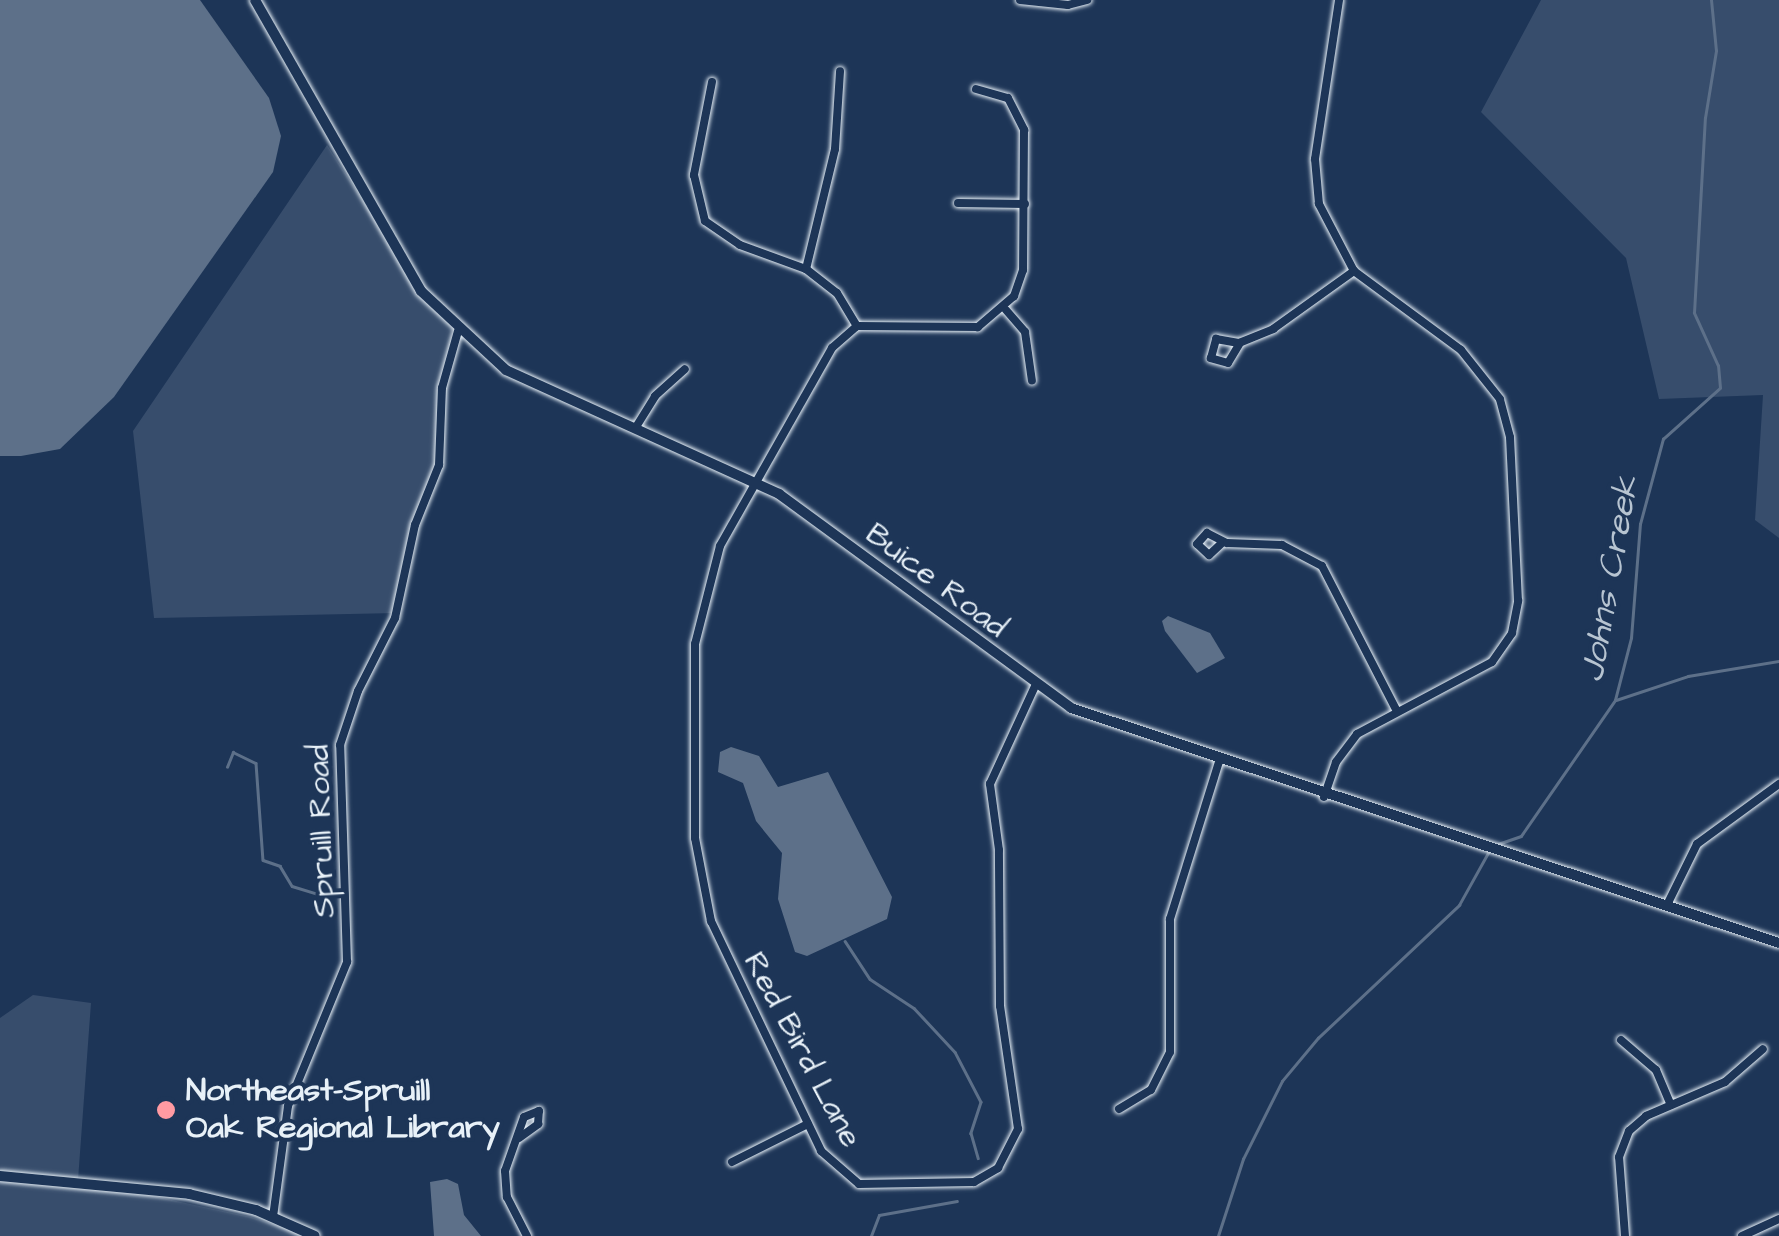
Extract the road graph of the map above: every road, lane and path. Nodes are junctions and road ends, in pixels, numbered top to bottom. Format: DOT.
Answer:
graph roads {
  1 [pos="255,0"];
  2 [pos="1020,0"];
  3 [pos="1087,0"];
  4 [pos="1339,0"];
  5 [pos="840,71"];
  6 [pos="712,82"];
  7 [pos="976,89"];
  8 [pos="958,203"];
  9 [pos="1024,204"];
  10 [pos="806,269"];
  11 [pos="1354,271"];
  12 [pos="1006,310"];
  13 [pos="856,326"];
  14 [pos="458,332"];
  15 [pos="1240,343"];
  16 [pos="685,369"];
  17 [pos="1032,381"];
  18 [pos="636,427"];
  19 [pos="754,480"];
  20 [pos="1223,542"];
  21 [pos="1034,686"];
  22 [pos="1398,711"];
  23 [pos="1219,762"];
  24 [pos="1779,784"];
  25 [pos="1324,797"];
  26 [pos="1667,905"];
  27 [pos="1779,943"];
  28 [pos="1621,1040"];
  29 [pos="1763,1049"];
  30 [pos="1121,1094"];
  31 [pos="1672,1105"];
  32 [pos="808,1124"];
  33 [pos="519,1138"];
  34 [pos="732,1162"];
  35 [pos="0,1176"];
  36 [pos="272,1216"];
  37 [pos="1779,1220"];
  38 [pos="315,1236"];
  39 [pos="527,1236"];
  40 [pos="1625,1236"];
  41 [pos="1742,1236"];
  1 -- 14 [label="street, Buice Road"];
  2 -- 3 [label="street"];
  4 -- 11 [label="street"];
  5 -- 10 [label="street"];
  6 -- 10 [label="street"];
  7 -- 9 [label="street"];
  8 -- 9 [label="street"];
  9 -- 12 [label="street"];
  10 -- 13 [label="street"];
  11 -- 15 [label="street"];
  11 -- 22 [label="street"];
  12 -- 13 [label="street"];
  12 -- 17 [label="street"];
  13 -- 19 [label="street, Red Bird Lane"];
  14 -- 18 [label="street, Buice Road"];
  14 -- 36 [label="street, Spruill Road"];
  16 -- 18 [label="street"];
  18 -- 19 [label="street, Buice Road"];
  19 -- 21 [label="street, Buice Road"];
  19 -- 32 [label="street, Red Bird Lane"];
  20 -- 22 [label="street"];
  21 -- 23 [label="street, Buice Road"];
  21 -- 32 [label="street, Red Bird Lane"];
  22 -- 25 [label="street"];
  23 -- 25 [label="street, Buice Road"];
  23 -- 30 [label="street"];
  24 -- 26 [label="street"];
  25 -- 26 [label="street, Buice Road"];
  26 -- 27 [label="street, Buice Road"];
  28 -- 31 [label="street"];
  29 -- 31 [label="street"];
  31 -- 40 [label="street"];
  32 -- 34 [label="street"];
  33 -- 39 [label="street"];
  35 -- 36 [label="street"];
  36 -- 38 [label="street"];
  37 -- 41 [label="street"];
}
